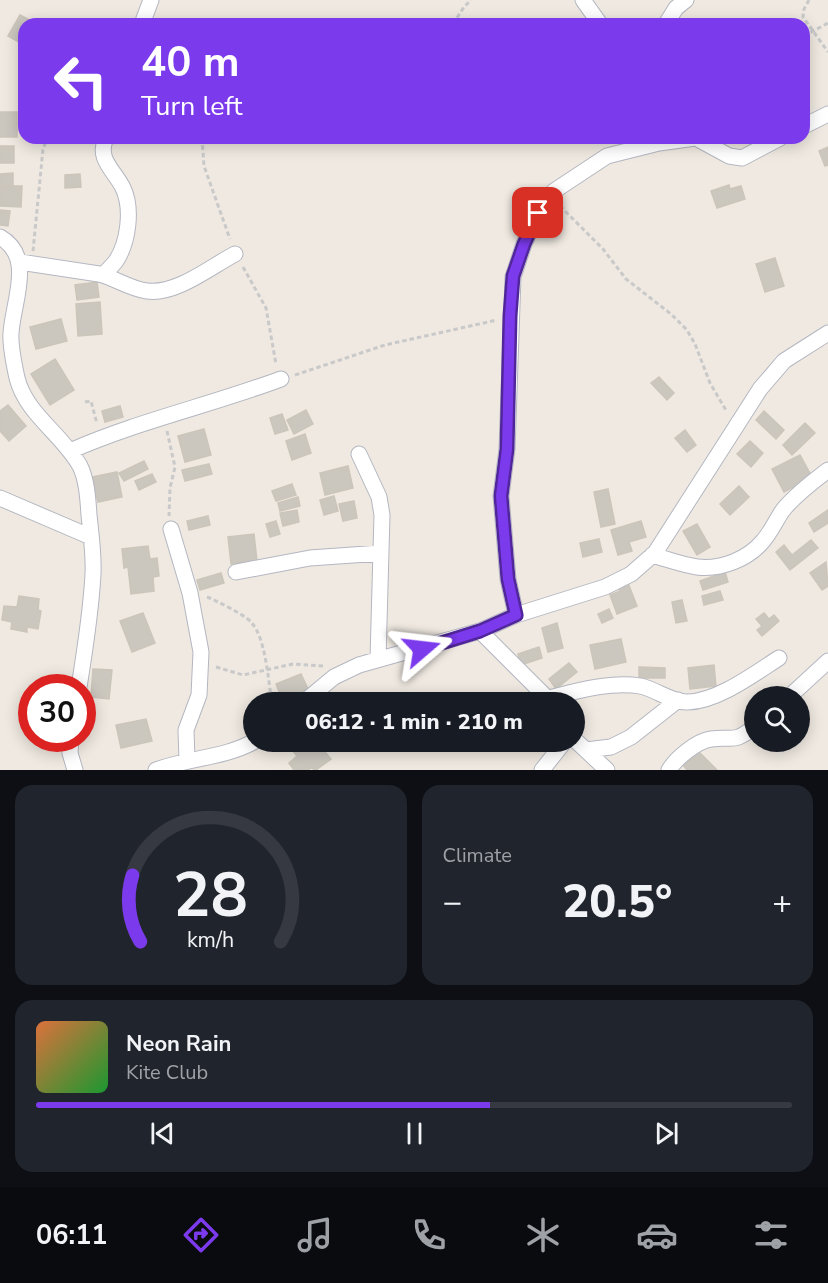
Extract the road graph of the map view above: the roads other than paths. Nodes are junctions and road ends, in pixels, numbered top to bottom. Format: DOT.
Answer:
graph roads {
  1 [pos="151,0"];
  2 [pos="584,0"];
  3 [pos="686,0"];
  4 [pos="144,18"];
  5 [pos="596,18"];
  6 [pos="670,18"];
  7 [pos="828,114"];
  8 [pos="810,123"];
  9 [pos="103,144"];
  10 [pos="649,144"];
  11 [pos="706,144"];
  12 [pos="769,144"];
  13 [pos="0,237"];
  14 [pos="235,254"];
  15 [pos="26,263"];
  16 [pos="103,275"];
  17 [pos="828,333"];
  18 [pos="5,337"];
  19 [pos="280,379"];
  20 [pos="70,451"];
  21 [pos="359,454"];
  22 [pos="828,470"];
  23 [pos="0,498"];
  24 [pos="171,529"];
  25 [pos="91,537"];
  26 [pos="381,553"];
  27 [pos="652,555"];
  28 [pos="236,572"];
  29 [pos="516,615"];
  30 [pos="480,631"];
  31 [pos="779,658"];
  32 [pos="378,659"];
  33 [pos="828,661"];
  34 [pos="81,674"];
  35 [pos="801,686"];
  36 [pos="316,692"];
  37 [pos="542,692"];
  38 [pos="575,692"];
  39 [pos="678,700"];
  40 [pos="744,734"];
  41 [pos="243,746"];
  42 [pos="586,750"];
  43 [pos="70,752"];
  44 [pos="556,752"];
  45 [pos="187,761"];
  46 [pos="75,770"];
  47 [pos="156,770"];
  48 [pos="542,770"];
  49 [pos="607,770"];
  50 [pos="669,770"];
  1 -- 4 [label="street"];
  2 -- 5 [label="street"];
  3 -- 6 [label="street"];
  7 -- 8 [label="street"];
  9 -- 16 [label="street"];
  10 -- 29 [label="street"];
  11 -- 12 [label="street"];
  13 -- 15 [label="street"];
  14 -- 16 [label="street"];
  15 -- 16 [label="street"];
  15 -- 18 [label="street"];
  17 -- 27 [label="street"];
  18 -- 20 [label="street"];
  19 -- 20 [label="street"];
  20 -- 25 [label="street"];
  21 -- 26 [label="street"];
  22 -- 27 [label="street"];
  23 -- 25 [label="street"];
  24 -- 45 [label="street"];
  25 -- 34 [label="street"];
  26 -- 28 [label="street"];
  26 -- 32 [label="street"];
  27 -- 29 [label="street"];
  29 -- 30 [label="street"];
  30 -- 32 [label="street"];
  30 -- 37 [label="street"];
  31 -- 39 [label="street"];
  32 -- 36 [label="street"];
  33 -- 35 [label="street"];
  38 -- 39 [label="street"];
  39 -- 42 [label="street"];
  40 -- 50 [label="street"];
  41 -- 45 [label="street"];
  42 -- 49 [label="street"];
  43 -- 46 [label="street"];
  44 -- 48 [label="street"];
  45 -- 47 [label="street"];
}
